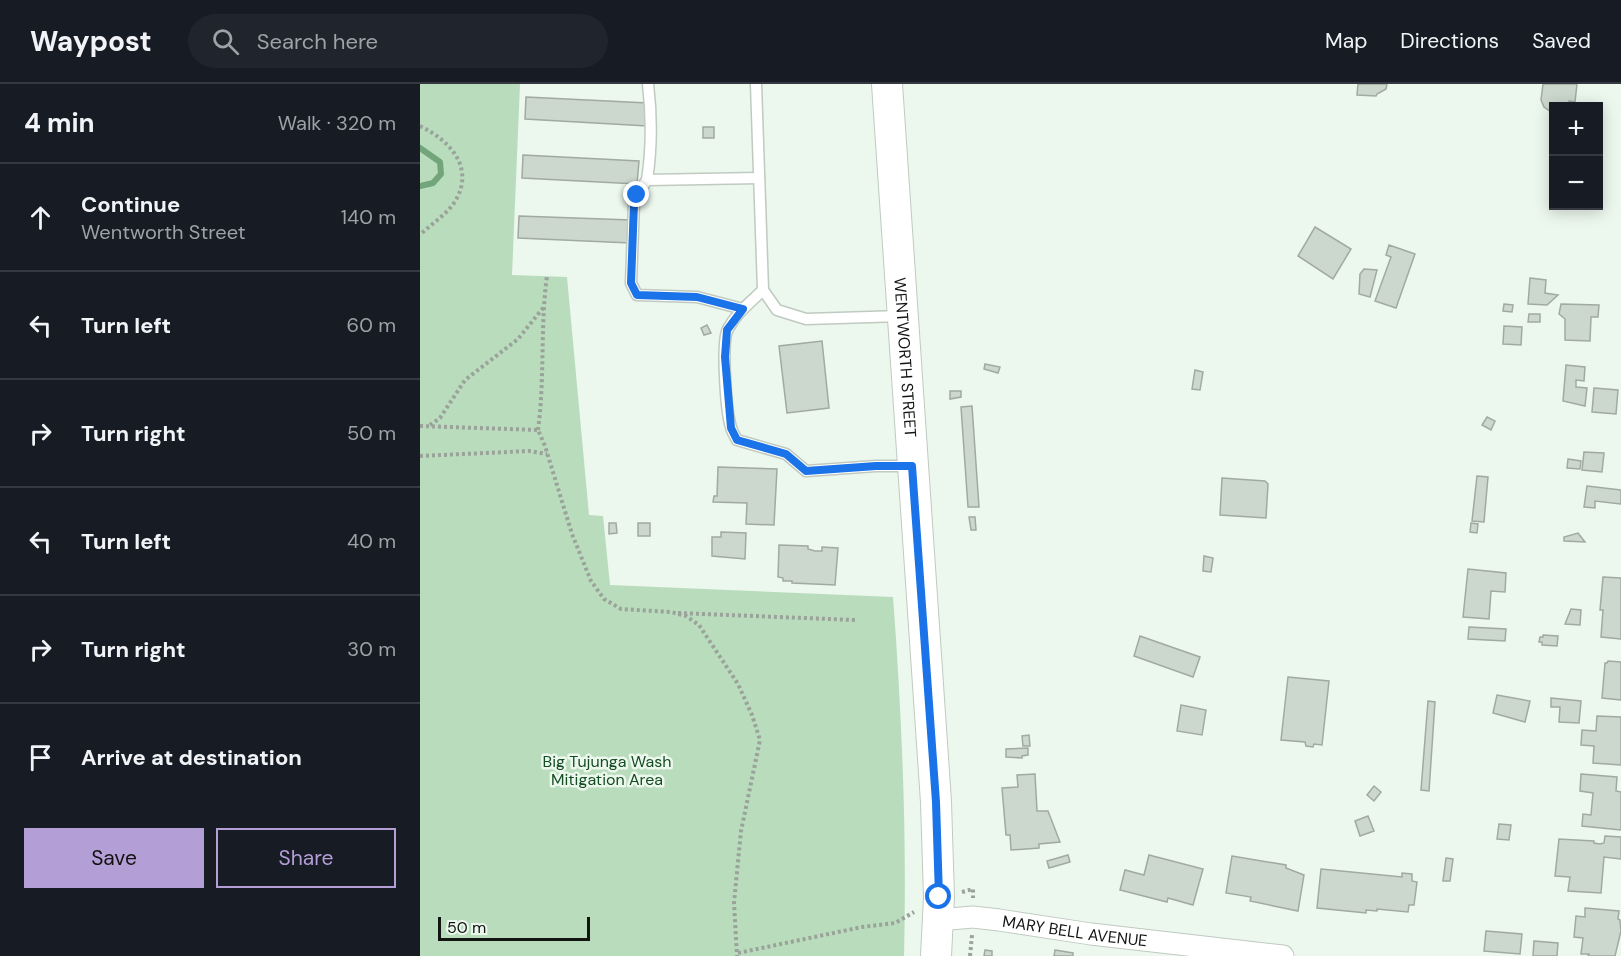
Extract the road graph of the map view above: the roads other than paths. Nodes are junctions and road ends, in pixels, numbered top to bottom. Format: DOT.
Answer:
graph roads {
  1 [pos="648,84"];
  2 [pos="756,84"];
  3 [pos="887,84"];
  4 [pos="759,178"];
  5 [pos="647,180"];
  6 [pos="763,290"];
  7 [pos="743,309"];
  8 [pos="902,316"];
  9 [pos="912,466"];
  10 [pos="939,909"];
  11 [pos="936,956"];
  12 [pos="1282,956"];
  1 -- 5 [label="lane"];
  2 -- 4 [label="lane"];
  3 -- 8 [label="main road, WENTWORTH STREET"];
  4 -- 5 [label="lane"];
  4 -- 6 [label="lane"];
  5 -- 7 [label="lane"];
  6 -- 7 [label="lane"];
  6 -- 8 [label="lane"];
  7 -- 9 [label="lane"];
  8 -- 9 [label="main road, WENTWORTH STREET"];
  9 -- 10 [label="main road, WENTWORTH STREET"];
  10 -- 11 [label="main road, WENTWORTH STREET"];
  10 -- 12 [label="street, MARY BELL AVENUE"];
}
